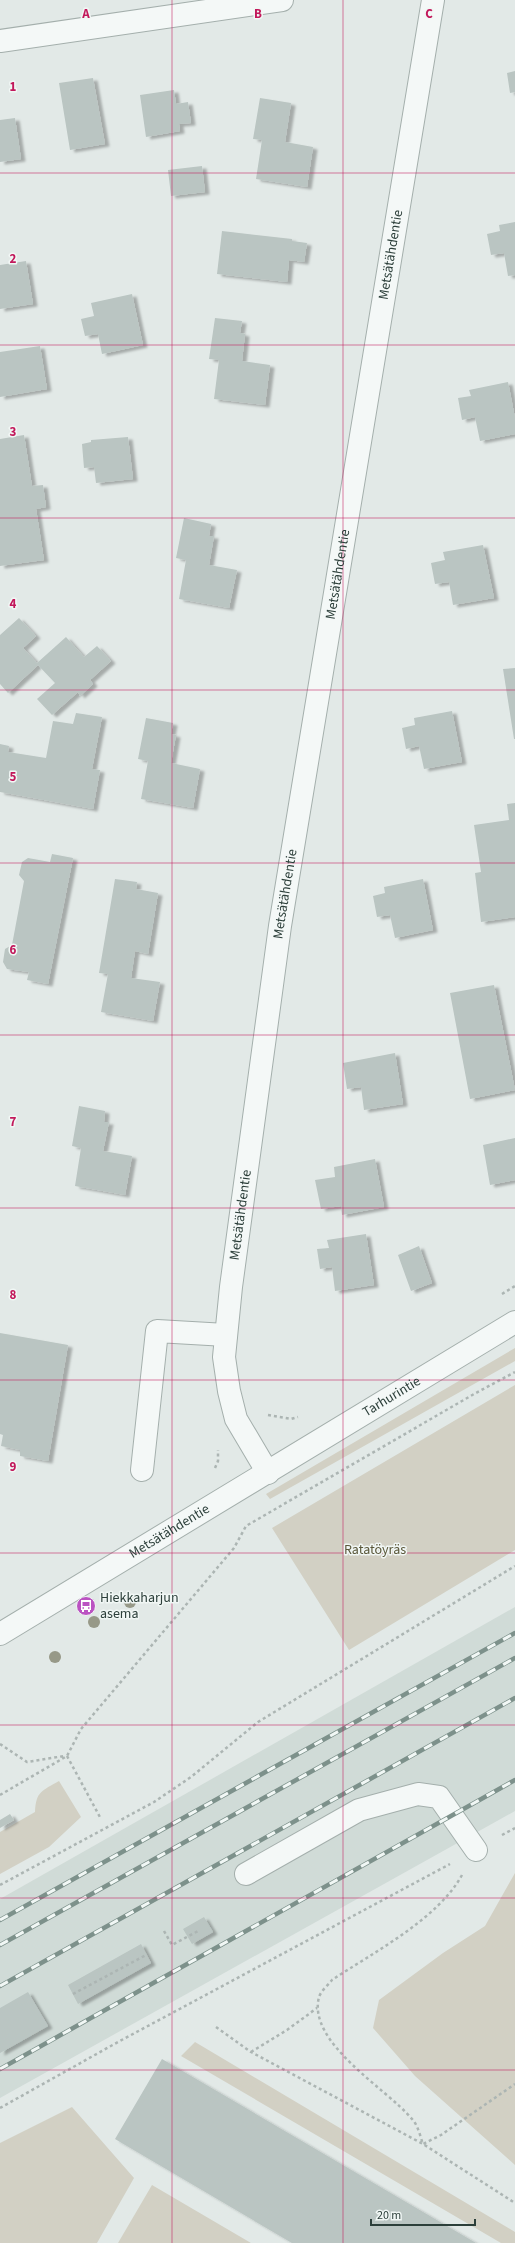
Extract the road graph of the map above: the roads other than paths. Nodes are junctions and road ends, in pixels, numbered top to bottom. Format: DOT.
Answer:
graph roads {
  1 [pos="282,0"];
  2 [pos="433,0"];
  3 [pos="0,41"];
  4 [pos="515,1322"];
  5 [pos="226,1335"];
  6 [pos="142,1470"];
  7 [pos="268,1473"];
  8 [pos="0,1634"];
  9 [pos="476,1850"];
  10 [pos="246,1874"];
  1 -- 3 [label="street"];
  2 -- 5 [label="street, Metsätähdentie"];
  4 -- 7 [label="street, Tarhurintie"];
  5 -- 6 [label="street"];
  5 -- 7 [label="street, Metsätähdentie"];
  7 -- 8 [label="street, Metsätähdentie"];
  9 -- 10 [label="street"];
}
